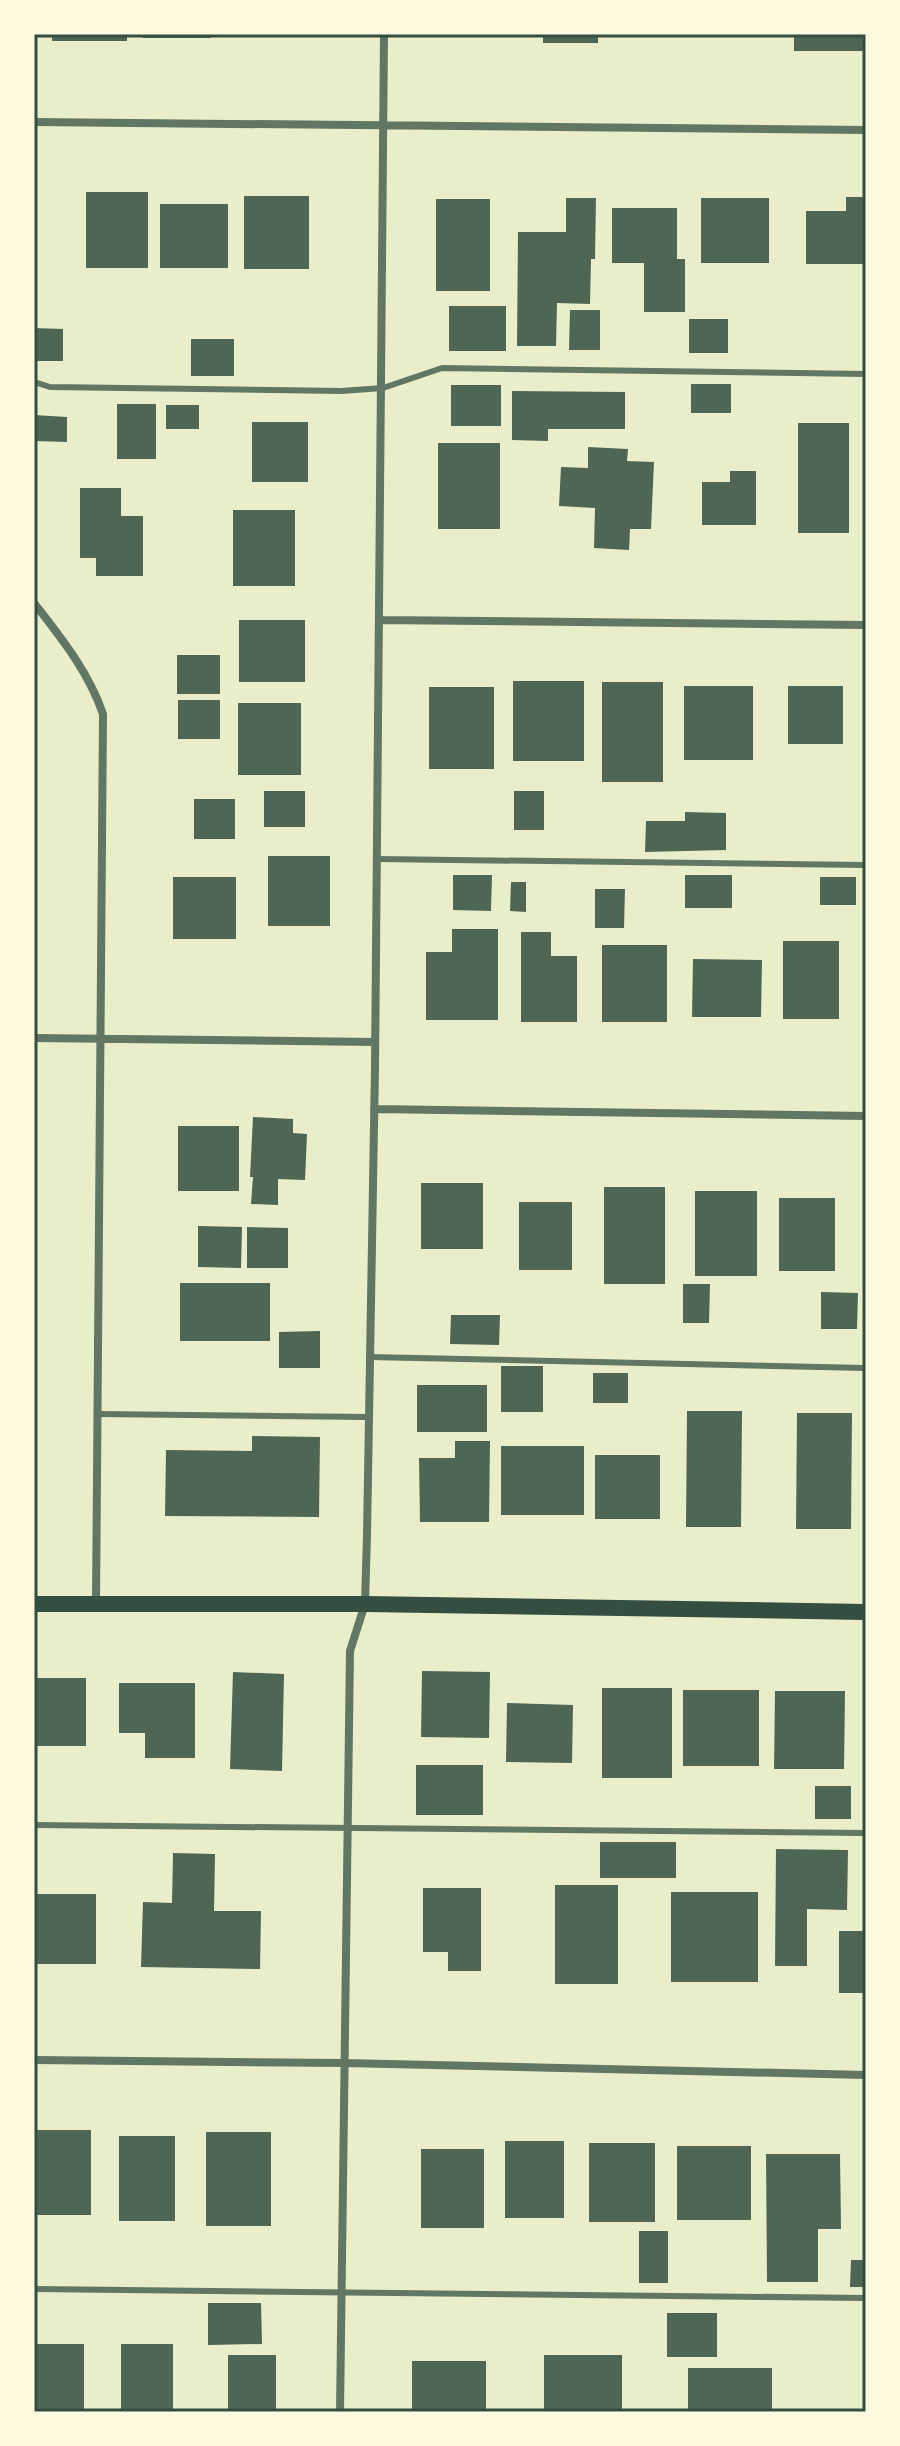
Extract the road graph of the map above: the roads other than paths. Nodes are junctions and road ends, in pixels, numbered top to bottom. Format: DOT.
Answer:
graph roads {
  1 [pos="384,34"];
  2 [pos="34,122"];
  3 [pos="383,125"];
  4 [pos="866,130"];
  5 [pos="866,374"];
  6 [pos="34,382"];
  7 [pos="383,388"];
  8 [pos="34,603"];
  9 [pos="379,620"];
  10 [pos="866,625"];
  11 [pos="377,859"];
  12 [pos="866,865"];
  13 [pos="34,1038"];
  14 [pos="100,1039"];
  15 [pos="375,1042"];
  16 [pos="374,1109"];
  17 [pos="866,1116"];
  18 [pos="369,1357"];
  19 [pos="866,1368"];
  20 [pos="98,1414"];
  21 [pos="368,1417"];
  22 [pos="34,1604"];
  23 [pos="96,1604"];
  24 [pos="365,1604"];
  25 [pos="866,1612"];
  26 [pos="34,1825"];
  27 [pos="348,1828"];
  28 [pos="866,1833"];
  29 [pos="34,2060"];
  30 [pos="344,2063"];
  31 [pos="866,2075"];
  32 [pos="34,2289"];
  33 [pos="341,2294"];
  34 [pos="866,2298"];
  35 [pos="340,2412"];
  1 -- 3 [label="street"];
  2 -- 3 [label="street"];
  3 -- 4 [label="street"];
  3 -- 7 [label="street"];
  5 -- 7 [label="lane"];
  6 -- 7 [label="lane"];
  7 -- 9 [label="street"];
  8 -- 14 [label="street"];
  9 -- 10 [label="street"];
  9 -- 11 [label="street"];
  11 -- 12 [label="lane"];
  11 -- 15 [label="street"];
  13 -- 14 [label="street"];
  14 -- 15 [label="street"];
  14 -- 20 [label="street"];
  15 -- 16 [label="street"];
  16 -- 17 [label="street"];
  16 -- 18 [label="street"];
  18 -- 19 [label="lane"];
  18 -- 21 [label="street"];
  20 -- 21 [label="lane"];
  20 -- 23 [label="street"];
  21 -- 24 [label="street"];
  22 -- 23 [label="main road"];
  23 -- 24 [label="main road"];
  24 -- 25 [label="main road"];
  24 -- 27 [label="street"];
  26 -- 27 [label="lane"];
  27 -- 28 [label="lane"];
  27 -- 30 [label="street"];
  29 -- 30 [label="street"];
  30 -- 31 [label="street"];
  30 -- 33 [label="street"];
  32 -- 33 [label="lane"];
  33 -- 34 [label="lane"];
  33 -- 35 [label="street"];
}
